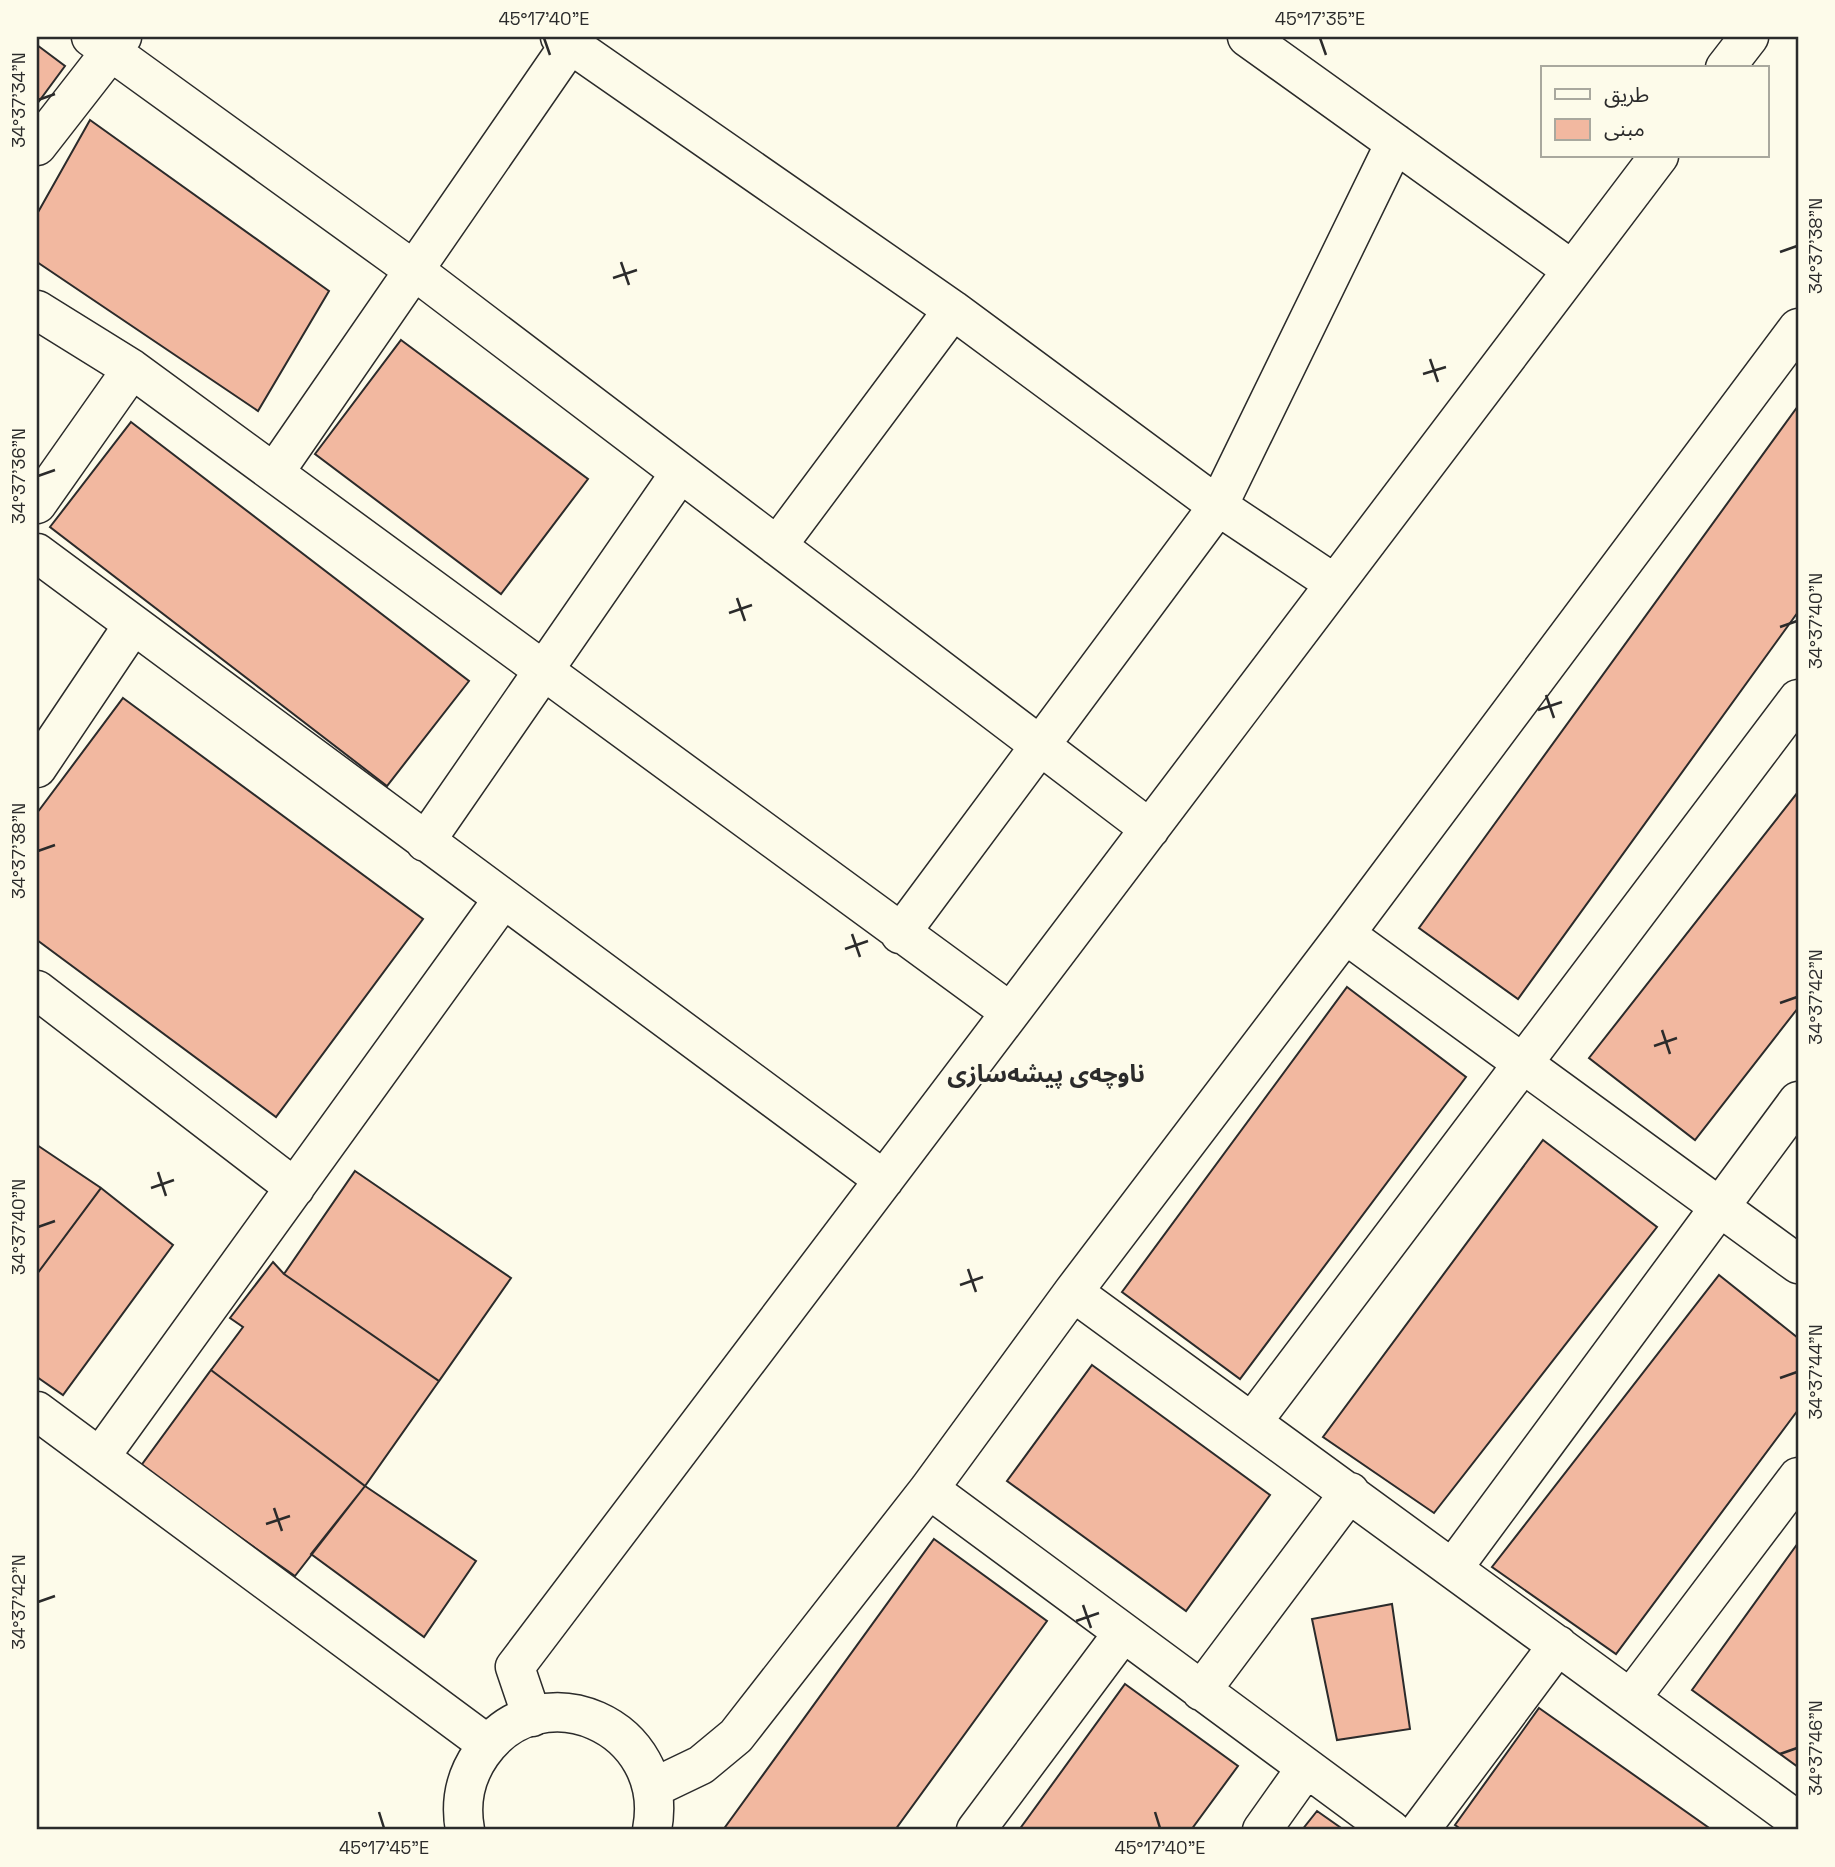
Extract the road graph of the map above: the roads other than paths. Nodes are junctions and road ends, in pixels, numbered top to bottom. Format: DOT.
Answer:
graph roads {
  1 [pos="1247,37"];
  2 [pos="1749,37"];
  3 [pos="565,40"];
  4 [pos="108,42"];
  5 [pos="1727,66"];
  6 [pos="1395,143"];
  7 [pos="37,146"];
  8 [pos="1657,158"];
  9 [pos="1572,270"];
  10 [pos="415,271"];
  11 [pos="37,310"];
  12 [pos="953,310"];
  13 [pos="1798,328"];
  14 [pos="132,369"];
  15 [pos="274,473"];
  16 [pos="680,473"];
  17 [pos="37,504"];
  18 [pos="1218,506"];
  19 [pos="777,546"];
  20 [pos="37,553"];
  21 [pos="1335,584"];
  22 [pos="133,625"];
  23 [pos="543,671"];
  24 [pos="1798,699"];
  25 [pos="1040,745"];
  26 [pos="37,768"];
  27 [pos="1150,829"];
  28 [pos="425,842"];
  29 [pos="503,899"];
  30 [pos="900,934"];
  31 [pos="1345,934"];
  32 [pos="37,990"];
  33 [pos="1010,1013"];
  34 [pos="1523,1063"];
  35 [pos="1798,1101"];
  36 [pos="884,1180"];
  37 [pos="295,1188"];
  38 [pos="1721,1207"];
  39 [pos="1798,1264"];
  40 [pos="1073,1292"];
  41 [pos="37,1411"];
  42 [pos="1253,1421"];
  43 [pos="100,1457"];
  44 [pos="1798,1477"];
  45 [pos="929,1489"];
  46 [pos="1350,1492"];
  47 [pos="1453,1568"];
  48 [pos="1123,1633"];
  49 [pos="1558,1645"];
  50 [pos="1202,1691"];
  51 [pos="1631,1698"];
  52 [pos="531,1717"];
  53 [pos="487,1744"];
  54 [pos="1306,1768"];
  55 [pos="653,1788"];
  56 [pos="1798,1821"];
  57 [pos="466,1830"];
  58 [pos="652,1830"];
  59 [pos="976,1830"];
  60 [pos="1262,1830"];
  61 [pos="1391,1830"];
  62 [pos="1420,1830"];
  1 -- 6 [label="street"];
  2 -- 5 [label="street"];
  3 -- 10 [label="street"];
  3 -- 12 [label="street"];
  4 -- 7 [label="street"];
  4 -- 10 [label="street"];
  6 -- 9 [label="street"];
  6 -- 18 [label="street"];
  8 -- 9 [label="street"];
  9 -- 21 [label="street"];
  10 -- 15 [label="street"];
  10 -- 16 [label="street"];
  11 -- 14 [label="street"];
  12 -- 18 [label="street"];
  12 -- 19 [label="street"];
  13 -- 31 [label="street"];
  14 -- 15 [label="street"];
  14 -- 17 [label="street"];
  15 -- 23 [label="street"];
  16 -- 19 [label="street"];
  16 -- 23 [label="street"];
  18 -- 21 [label="street"];
  18 -- 25 [label="street"];
  19 -- 25 [label="street"];
  20 -- 22 [label="street"];
  21 -- 27 [label="street"];
  22 -- 26 [label="street"];
  22 -- 28 [label="street"];
  23 -- 28 [label="street"];
  23 -- 30 [label="street"];
  24 -- 34 [label="street"];
  25 -- 27 [label="street"];
  25 -- 30 [label="street"];
  27 -- 33 [label="street"];
  28 -- 29 [label="street"];
  29 -- 36 [label="street"];
  29 -- 37 [label="street"];
  30 -- 33 [label="street"];
  31 -- 34 [label="street"];
  31 -- 40 [label="street"];
  32 -- 37 [label="street"];
  33 -- 36 [label="street"];
  34 -- 38 [label="street"];
  34 -- 42 [label="street"];
  35 -- 38 [label="street"];
  36 -- 52 [label="street"];
  37 -- 43 [label="street"];
  38 -- 39 [label="street"];
  38 -- 47 [label="street"];
  40 -- 42 [label="street"];
  40 -- 45 [label="street"];
  41 -- 43 [label="street"];
  42 -- 46 [label="street"];
  43 -- 53 [label="street"];
  44 -- 51 [label="street"];
  45 -- 48 [label="street"];
  45 -- 55 [label="street"];
  46 -- 47 [label="street"];
  46 -- 50 [label="street"];
  47 -- 49 [label="street"];
  48 -- 50 [label="street"];
  48 -- 59 [label="street"];
  49 -- 51 [label="street"];
  49 -- 62 [label="street"];
  50 -- 54 [label="street"];
  51 -- 56 [label="street"];
  52 -- 53 [label="street"];
  52 -- 55 [label="street"];
  53 -- 57 [label="street"];
  54 -- 60 [label="street"];
  54 -- 61 [label="street"];
  55 -- 58 [label="street"];
}
